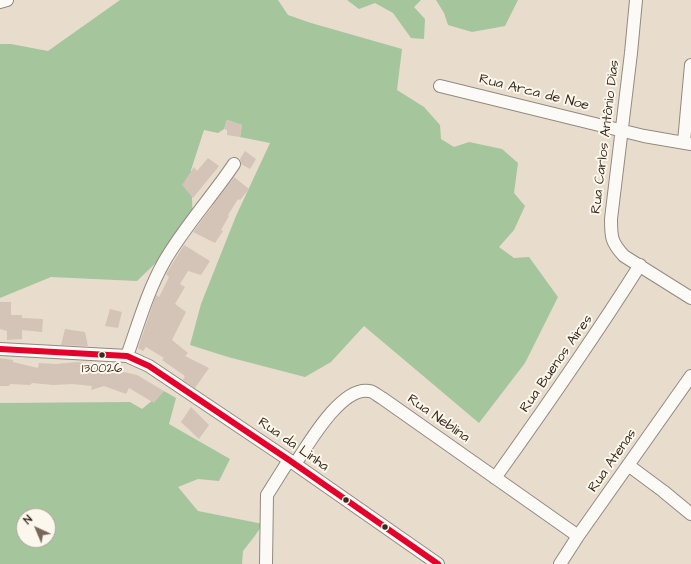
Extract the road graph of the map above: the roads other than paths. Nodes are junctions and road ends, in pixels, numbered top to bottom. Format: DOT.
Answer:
graph roads {
  1 [pos="8,0"];
  2 [pos="636,0"];
  3 [pos="0,2"];
  4 [pos="691,65"];
  5 [pos="440,86"];
  6 [pos="622,130"];
  7 [pos="688,143"];
  8 [pos="234,164"];
  9 [pos="640,265"];
  10 [pos="691,298"];
  11 [pos="0,349"];
  12 [pos="127,356"];
  13 [pos="691,376"];
  14 [pos="292,462"];
  15 [pos="628,466"];
  16 [pos="495,478"];
  17 [pos="691,514"];
  18 [pos="578,536"];
  19 [pos="266,564"];
  20 [pos="438,564"];
  21 [pos="560,564"];
  1 -- 3 [label="street"];
  2 -- 6 [label="street, Rua Carlos Antônio Dias"];
  4 -- 7 [label="street"];
  5 -- 6 [label="street, Rua Arca de Noe"];
  6 -- 7 [label="street, Rua Arca de Noe"];
  6 -- 9 [label="street, Rua Carlos Antônio Dias"];
  8 -- 12 [label="street"];
  9 -- 10 [label="street, Rua Carlos Antônio Dias"];
  9 -- 16 [label="street, Rua Buenos Aires"];
  11 -- 12 [label="street, Rua da Linha"];
  12 -- 14 [label="street, Rua da Linha"];
  13 -- 15 [label="street, Rua Atenas"];
  14 -- 16 [label="street, Rua Neblina"];
  14 -- 19 [label="street"];
  14 -- 20 [label="street, Rua da Linha"];
  15 -- 17 [label="street"];
  15 -- 18 [label="street, Rua Atenas"];
  16 -- 18 [label="street, Rua Neblina"];
  18 -- 21 [label="street, Rua Atenas"];
}
